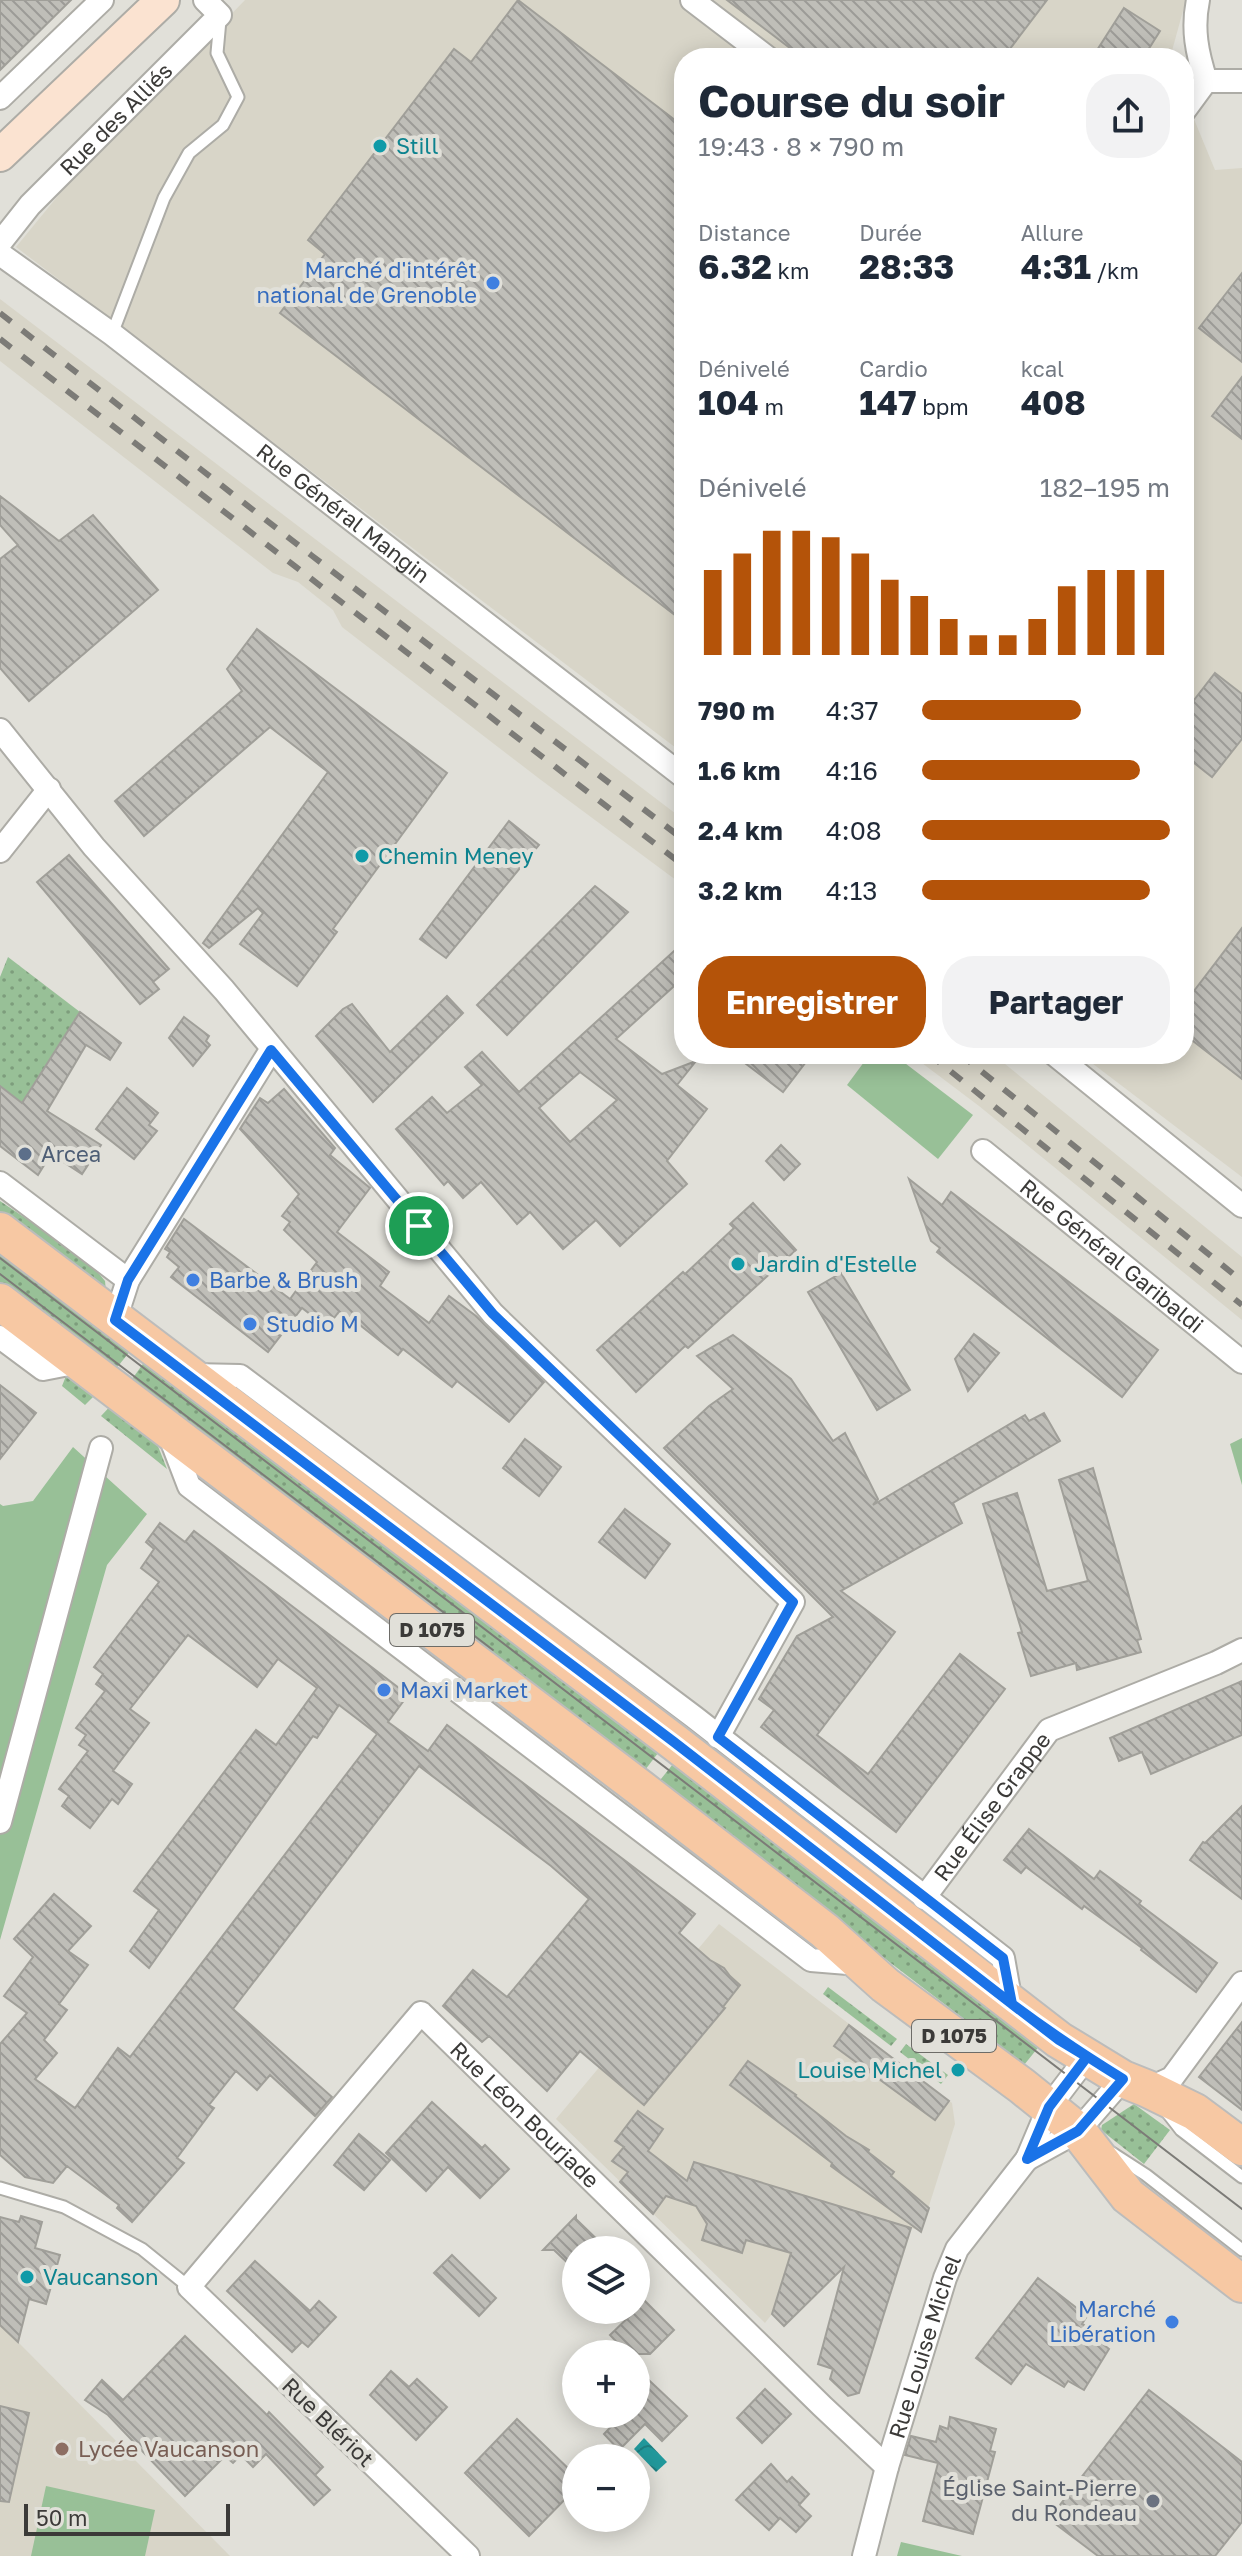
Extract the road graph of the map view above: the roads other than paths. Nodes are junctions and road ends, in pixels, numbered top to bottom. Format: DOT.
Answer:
graph roads {
  1 [pos="102,0"];
  2 [pos="163,0"];
  3 [pos="692,0"];
  4 [pos="1198,0"];
  5 [pos="212,8"];
  6 [pos="755,48"];
  7 [pos="1206,81"];
  8 [pos="1242,81"];
  9 [pos="1194,97"];
  10 [pos="0,98"];
  11 [pos="0,155"];
  12 [pos="0,243"];
  13 [pos="0,254"];
  14 [pos="112,334"];
  15 [pos="0,730"];
  16 [pos="674,769"];
  17 [pos="49,789"];
  18 [pos="0,851"];
  19 [pos="271,1050"];
  20 [pos="1066,1064"];
  21 [pos="983,1151"];
  22 [pos="0,1183"];
  23 [pos="1242,1206"];
  24 [pos="0,1231"];
  25 [pos="128,1280"];
  26 [pos="0,1302"];
  27 [pos="115,1320"];
  28 [pos="0,1337"];
  29 [pos="79,1362"];
  30 [pos="1242,1362"];
  31 [pos="187,1375"];
  32 [pos="101,1448"];
  33 [pos="1242,1650"];
  34 [pos="718,1737"];
  35 [pos="0,1822"];
  36 [pos="924,1898"];
  37 [pos="1242,1983"];
  38 [pos="1012,2004"];
  39 [pos="1087,2057"];
  40 [pos="1136,2084"];
  41 [pos="1049,2107"];
  42 [pos="1078,2131"];
  43 [pos="1242,2147"];
  44 [pos="1027,2159"];
  45 [pos="1242,2177"];
  46 [pos="0,2188"];
  47 [pos="1242,2250"];
  48 [pos="1242,2284"];
  49 [pos="189,2287"];
  50 [pos="887,2467"];
  51 [pos="468,2556"];
  52 [pos="864,2556"];
  1 -- 10 [label="street"];
  2 -- 11 [label="main road"];
  3 -- 6 [label="street"];
  4 -- 7 [label="street"];
  5 -- 12 [label="street, Rue des Alliés"];
  5 -- 14 [label="lane"];
  7 -- 8 [label="street"];
  7 -- 9 [label="street"];
  13 -- 14 [label="street, Rue Général Mangin"];
  14 -- 16 [label="street, Rue Général Mangin"];
  15 -- 17 [label="street"];
  17 -- 18 [label="street"];
  17 -- 19 [label="street"];
  19 -- 25 [label="street"];
  19 -- 34 [label="street"];
  20 -- 23 [label="street"];
  21 -- 30 [label="street, Rue Général Garibaldi"];
  22 -- 25 [label="street"];
  24 -- 27 [label="main road, D 1075"];
  25 -- 27 [label="street"];
  26 -- 29 [label="main road, D 1075"];
  27 -- 31 [label="main road, D 1075"];
  28 -- 29 [label="street"];
  29 -- 41 [label="main road, D 1075"];
  31 -- 34 [label="street"];
  31 -- 38 [label="main road, D 1075"];
  32 -- 35 [label="street"];
  33 -- 36 [label="street, Rue Élise Grappe"];
  34 -- 36 [label="street"];
  36 -- 38 [label="street"];
  37 -- 40 [label="street, Rue Louise Michel"];
  38 -- 39 [label="main road, D 1075"];
  39 -- 40 [label="main road, D 1075"];
  39 -- 41 [label="street, Rue Louise Michel"];
  40 -- 42 [label="street, Rue Louise Michel"];
  40 -- 43 [label="main road, D 1075"];
  40 -- 45 [label="lane, D 1075"];
  41 -- 42 [label="main road, D 1075"];
  41 -- 44 [label="street, Rue Louise Michel"];
  42 -- 44 [label="street, Rue Louise Michel"];
  42 -- 47 [label="lane, D 1075"];
  42 -- 48 [label="main road, D 1075"];
  44 -- 50 [label="street, Rue Louise Michel"];
  46 -- 49 [label="lane"];
  49 -- 50 [label="street, Rue Léon Bourjade"];
  49 -- 51 [label="street, Rue Blériot"];
  50 -- 52 [label="street, Rue Louise Michel"];
}
